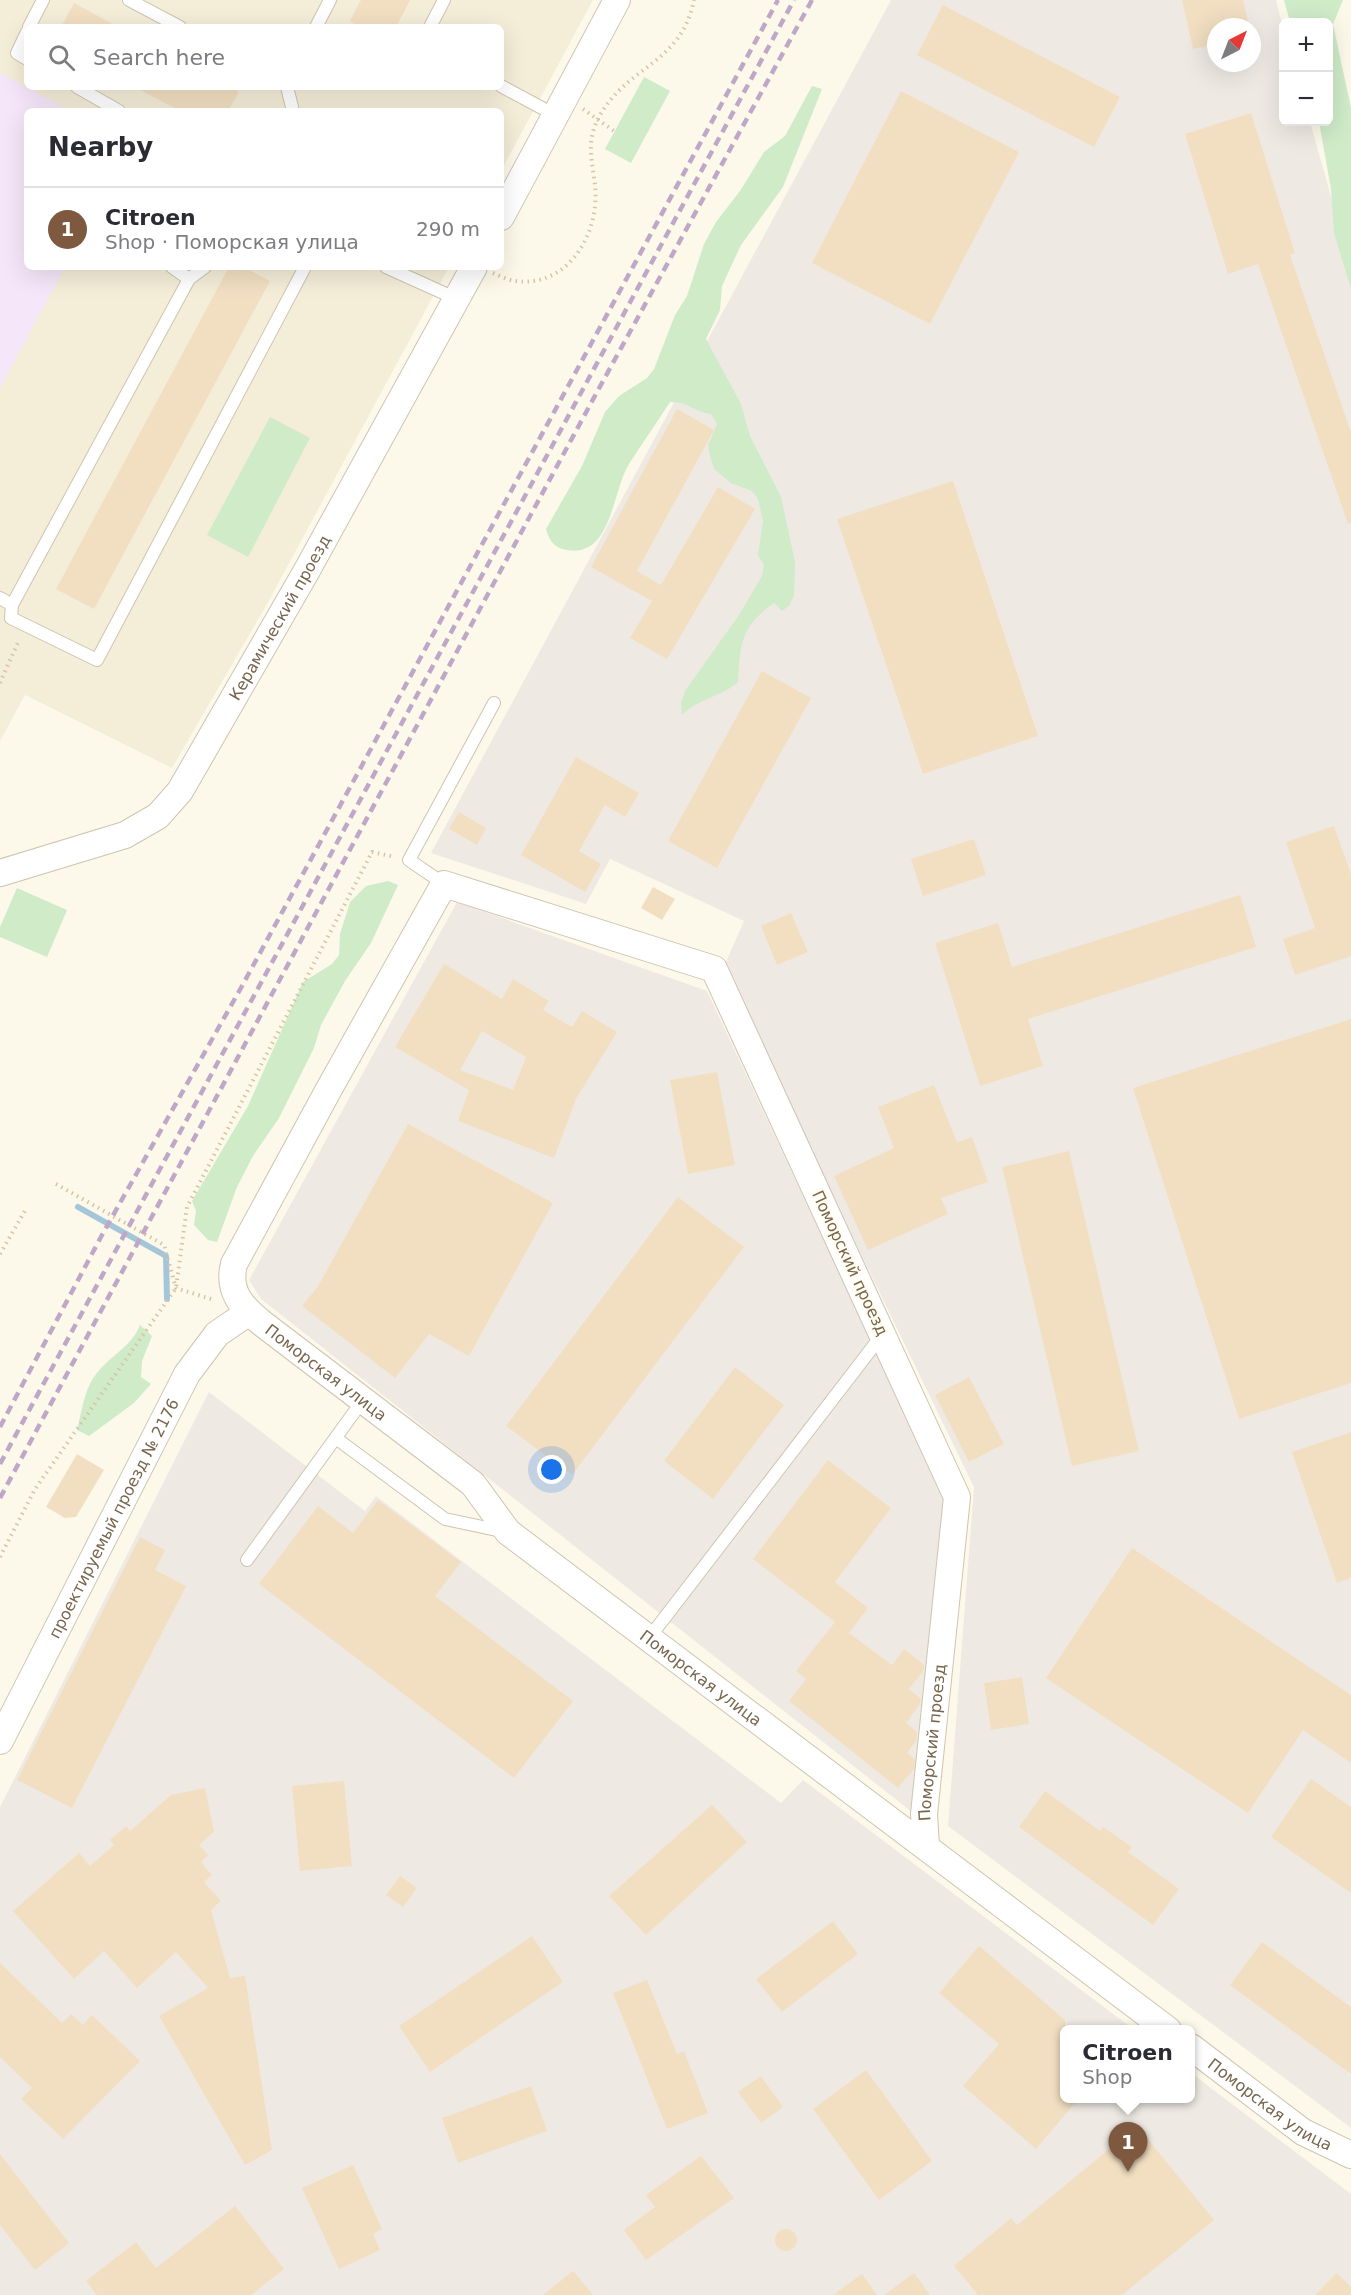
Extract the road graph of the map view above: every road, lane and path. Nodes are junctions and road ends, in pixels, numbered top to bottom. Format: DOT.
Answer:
graph roads {
  1 [pos="43,0"];
  2 [pos="129,0"];
  3 [pos="330,0"];
  4 [pos="444,0"];
  5 [pos="616,0"];
  6 [pos="694,0"];
  7 [pos="31,24"];
  8 [pos="174,24"];
  9 [pos="318,24"];
  10 [pos="432,24"];
  11 [pos="24,38"];
  12 [pos="24,57"];
  13 [pos="504,88"];
  14 [pos="82,90"];
  15 [pos="288,90"];
  16 [pos="114,108"];
  17 [pos="292,108"];
  18 [pos="584,110"];
  19 [pos="555,115"];
  20 [pos="597,119"];
  21 [pos="614,131"];
  22 [pos="504,211"];
  23 [pos="176,270"];
  24 [pos="201,270"];
  25 [pos="303,270"];
  26 [pos="393,270"];
  27 [pos="483,270"];
  28 [pos="189,279"];
  29 [pos="457,299"];
  30 [pos="0,598"];
  31 [pos="12,605"];
  32 [pos="25,626"];
  33 [pos="0,683"];
  34 [pos="494,703"];
  35 [pos="408,860"];
  36 [pos="0,873"];
  37 [pos="444,884"];
  38 [pos="56,1184"];
  39 [pos="26,1209"];
  40 [pos="0,1242"];
  41 [pos="7,1242"];
  42 [pos="0,1254"];
  43 [pos="176,1288"];
  44 [pos="249,1312"];
  45 [pos="883,1335"];
  46 [pos="363,1400"];
  47 [pos="337,1439"];
  48 [pos="508,1532"];
  49 [pos="0,1557"];
  50 [pos="247,1560"];
  51 [pos="649,1638"];
  52 [pos="0,1742"];
  53 [pos="926,1846"];
  54 [pos="1161,2025"];
  55 [pos="1195,2050"];
  56 [pos="1351,2155"];
  1 -- 7 [label="lane"];
  2 -- 8 [label="lane"];
  3 -- 9 [label="lane"];
  4 -- 10 [label="lane"];
  5 -- 19 [label="street"];
  6 -- 20 [label="path"];
  11 -- 12 [label="lane"];
  13 -- 19 [label="lane"];
  14 -- 16 [label="lane"];
  15 -- 17 [label="lane"];
  18 -- 20 [label="path"];
  19 -- 22 [label="street"];
  20 -- 21 [label="path"];
  20 -- 27 [label="path"];
  23 -- 28 [label="lane"];
  24 -- 28 [label="lane"];
  25 -- 32 [label="lane"];
  26 -- 29 [label="lane"];
  27 -- 29 [label="street, Керамический проезд"];
  28 -- 31 [label="lane"];
  29 -- 36 [label="street, Керамический проезд"];
  30 -- 31 [label="lane"];
  31 -- 32 [label="lane"];
  32 -- 33 [label="path"];
  34 -- 35 [label="lane"];
  35 -- 37 [label="lane"];
  35 -- 43 [label="path"];
  37 -- 44 [label="street"];
  37 -- 45 [label="street, Поморский проезд"];
  38 -- 43 [label="path"];
  39 -- 41 [label="path"];
  40 -- 41 [label="path"];
  41 -- 42 [label="path"];
  43 -- 44 [label="path"];
  43 -- 49 [label="path"];
  44 -- 46 [label="street, Поморская улица"];
  44 -- 52 [label="street, проектируемый проезд № 2176"];
  45 -- 51 [label="lane"];
  45 -- 53 [label="street, Поморский проезд"];
  46 -- 47 [label="lane"];
  46 -- 48 [label="street, Поморская улица"];
  47 -- 48 [label="lane"];
  47 -- 50 [label="lane"];
  48 -- 51 [label="street, Поморская улица"];
  51 -- 53 [label="street, Поморская улица"];
  53 -- 54 [label="street, Поморская улица"];
  55 -- 56 [label="street, Поморская улица"];
}
